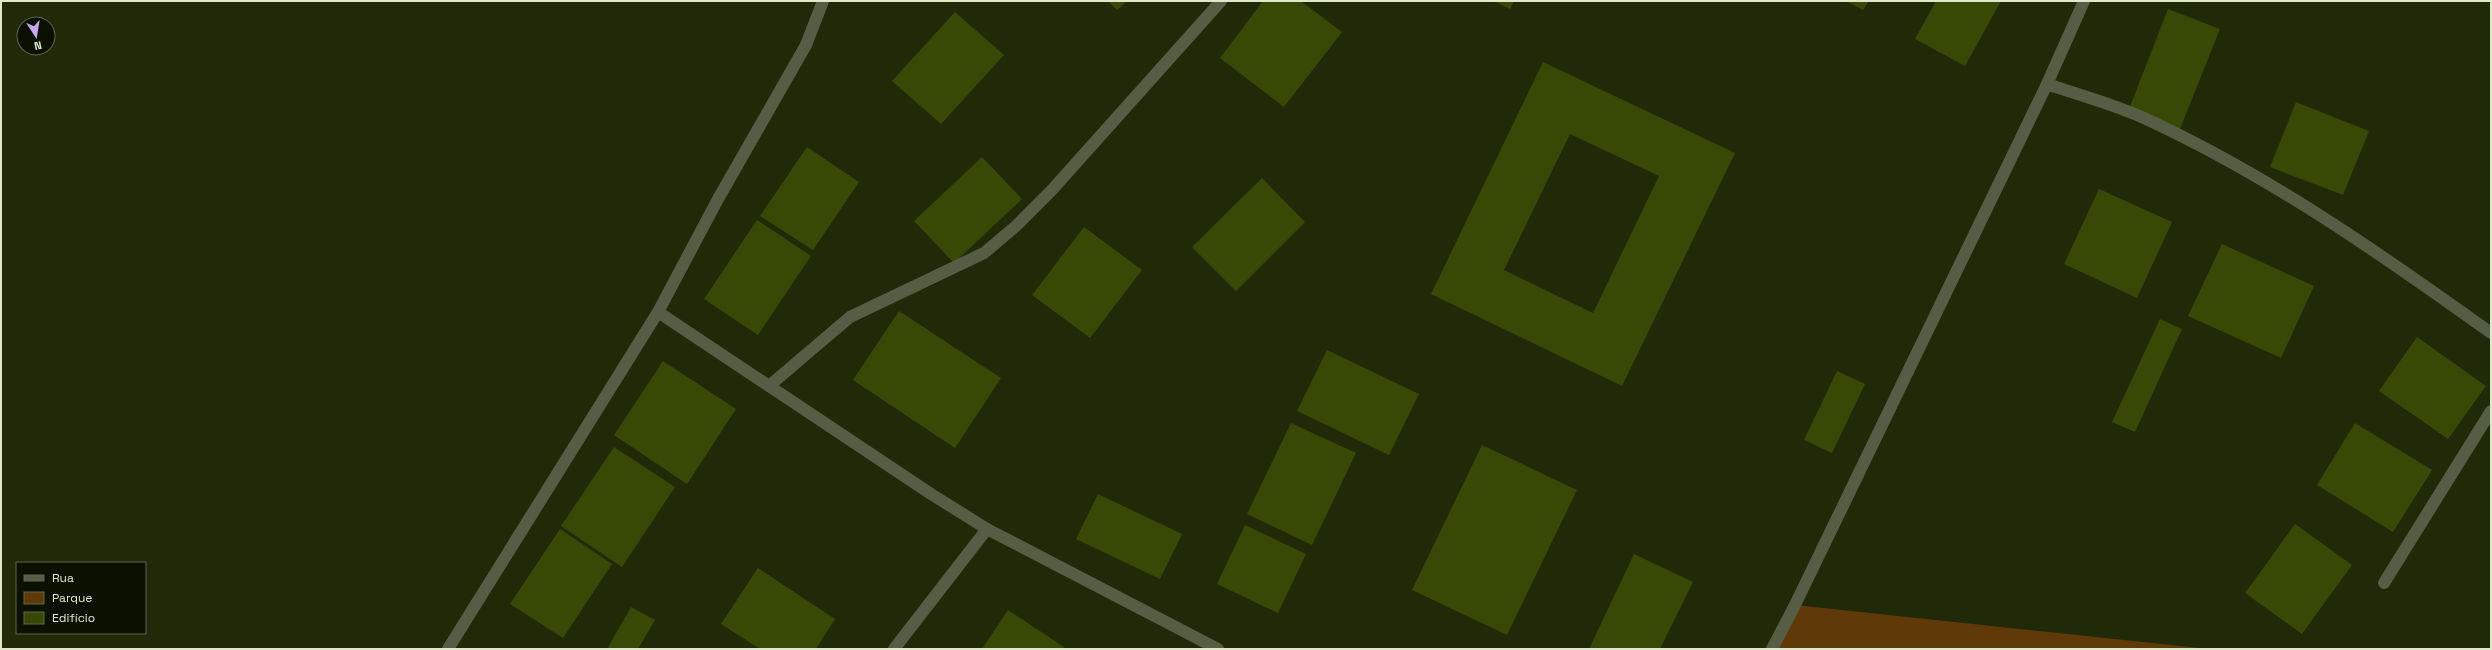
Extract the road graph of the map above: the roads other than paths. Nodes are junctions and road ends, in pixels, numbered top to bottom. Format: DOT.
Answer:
graph roads {
  1 [pos="823,1"];
  2 [pos="1221,1"];
  3 [pos="2084,1"];
  4 [pos="2047,84"];
  5 [pos="658,312"];
  6 [pos="2491,333"];
  7 [pos="769,386"];
  8 [pos="2491,411"];
  9 [pos="987,529"];
  10 [pos="2384,583"];
  11 [pos="448,649"];
  12 [pos="894,649"];
  13 [pos="1218,649"];
  14 [pos="1772,649"];
  1 -- 5 [label="street"];
  2 -- 7 [label="street"];
  3 -- 4 [label="street"];
  4 -- 6 [label="street"];
  4 -- 14 [label="street"];
  5 -- 7 [label="street"];
  5 -- 11 [label="street"];
  7 -- 9 [label="street"];
  8 -- 10 [label="street"];
  9 -- 12 [label="street"];
  9 -- 13 [label="street"];
}
